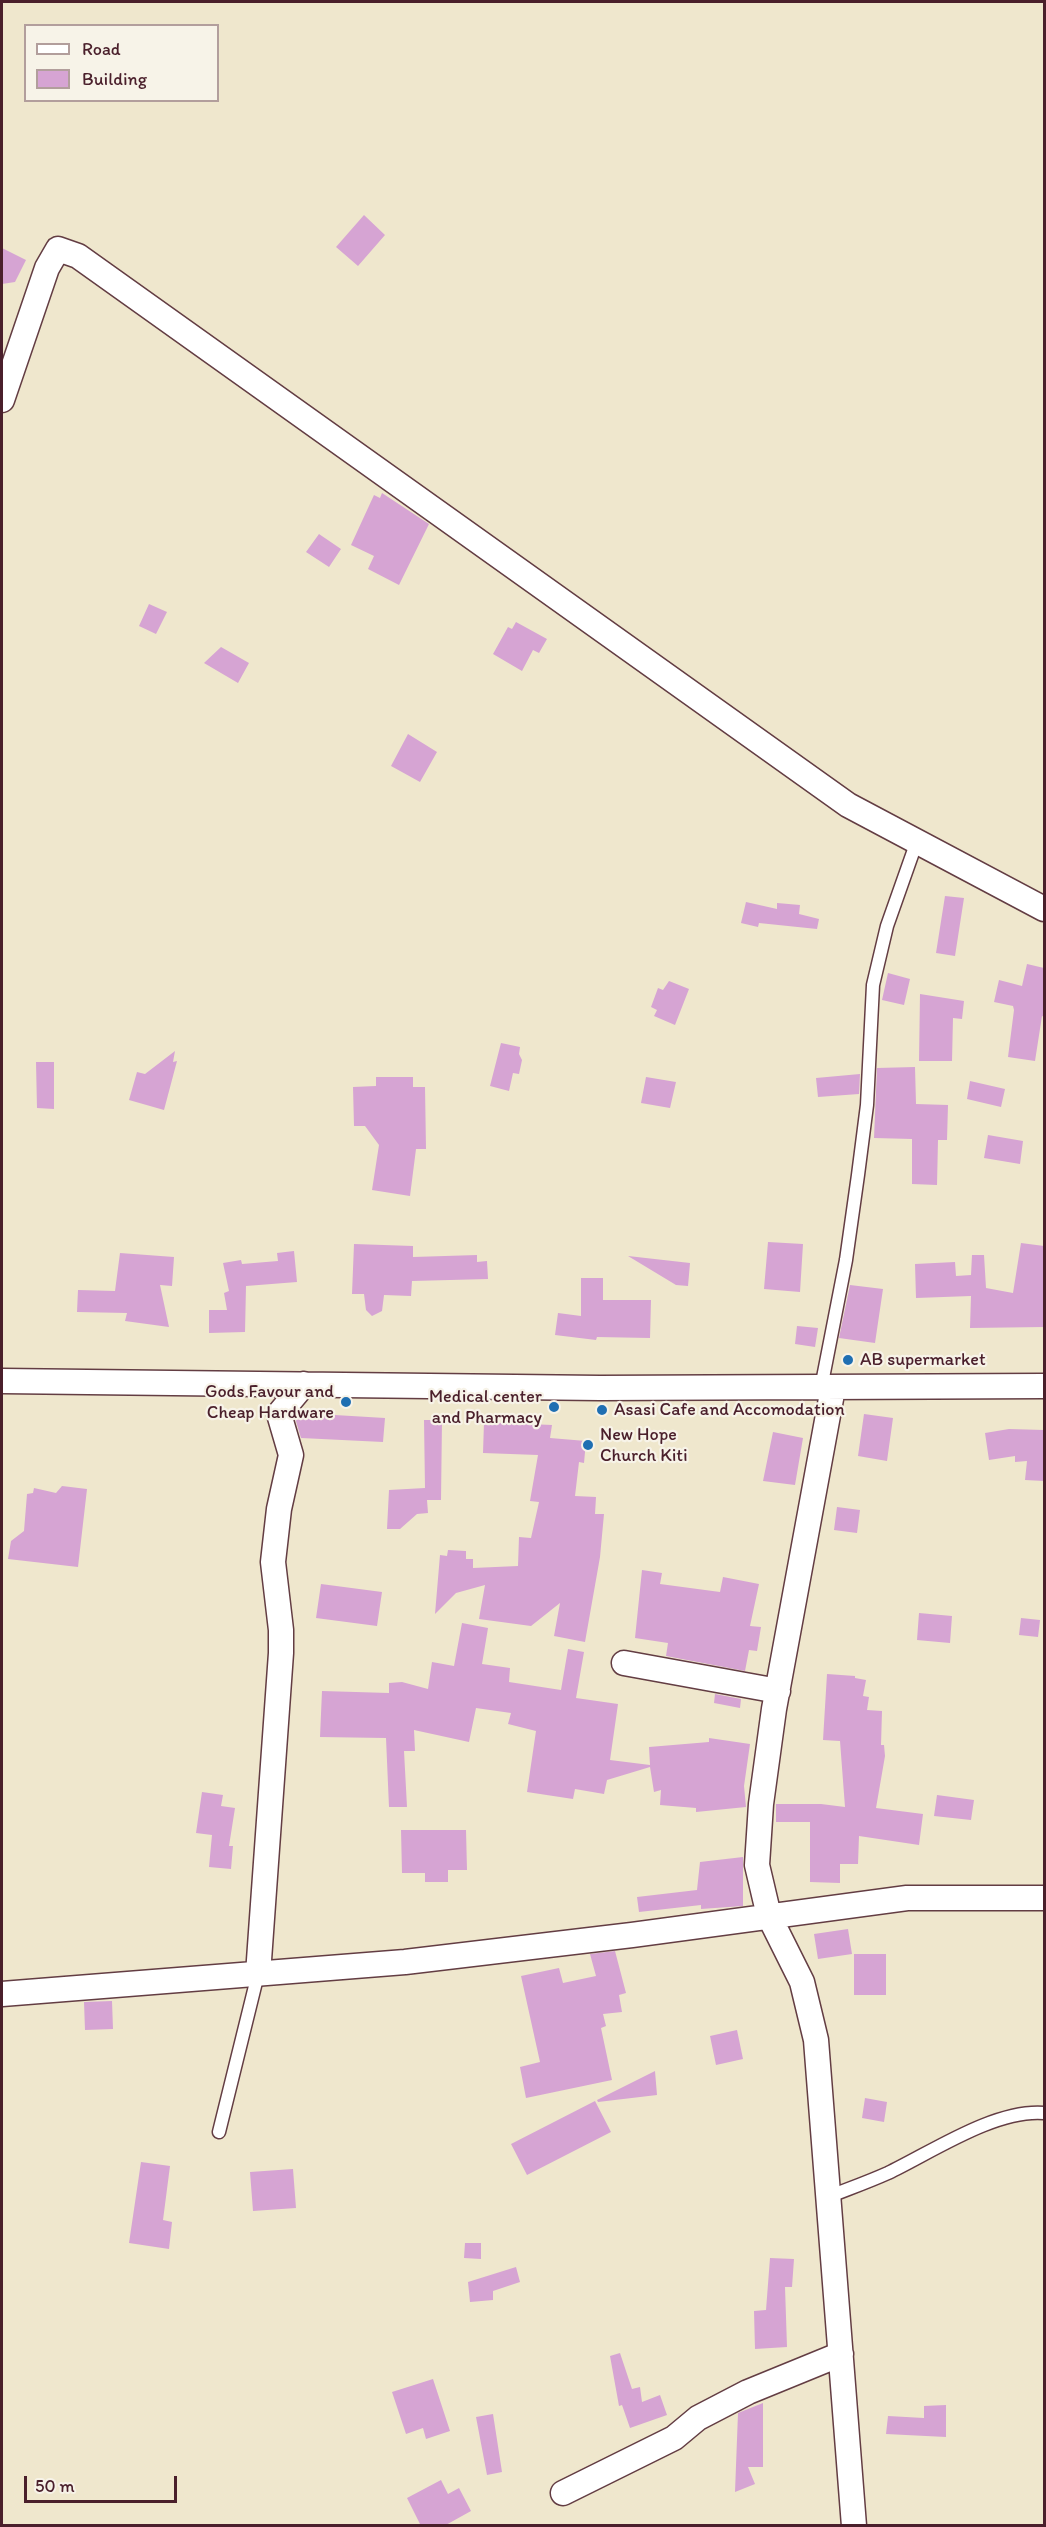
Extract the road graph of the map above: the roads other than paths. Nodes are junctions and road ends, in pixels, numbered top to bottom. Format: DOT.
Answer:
graph roads {
  1 [pos="2,400"];
  2 [pos="917,842"];
  3 [pos="1044,909"];
  4 [pos="2,1381"];
  5 [pos="304,1384"];
  6 [pos="1044,1386"];
  7 [pos="827,1388"];
  8 [pos="624,1663"];
  9 [pos="778,1691"];
  10 [pos="1044,1898"];
  11 [pos="769,1916"];
  12 [pos="258,1974"];
  13 [pos="2,1994"];
  14 [pos="1044,2113"];
  15 [pos="219,2132"];
  16 [pos="828,2197"];
  17 [pos="841,2354"];
  18 [pos="563,2493"];
  19 [pos="854,2526"];
  1 -- 2 [label="street"];
  2 -- 3 [label="street"];
  2 -- 7 [label="lane"];
  4 -- 5 [label="street"];
  5 -- 7 [label="street"];
  5 -- 12 [label="street"];
  6 -- 7 [label="street"];
  7 -- 9 [label="street"];
  8 -- 9 [label="street"];
  9 -- 11 [label="street"];
  10 -- 11 [label="street"];
  11 -- 12 [label="street"];
  11 -- 16 [label="street"];
  12 -- 13 [label="street"];
  12 -- 15 [label="lane"];
  14 -- 16 [label="lane"];
  16 -- 17 [label="street"];
  17 -- 18 [label="street"];
  17 -- 19 [label="street"];
}
